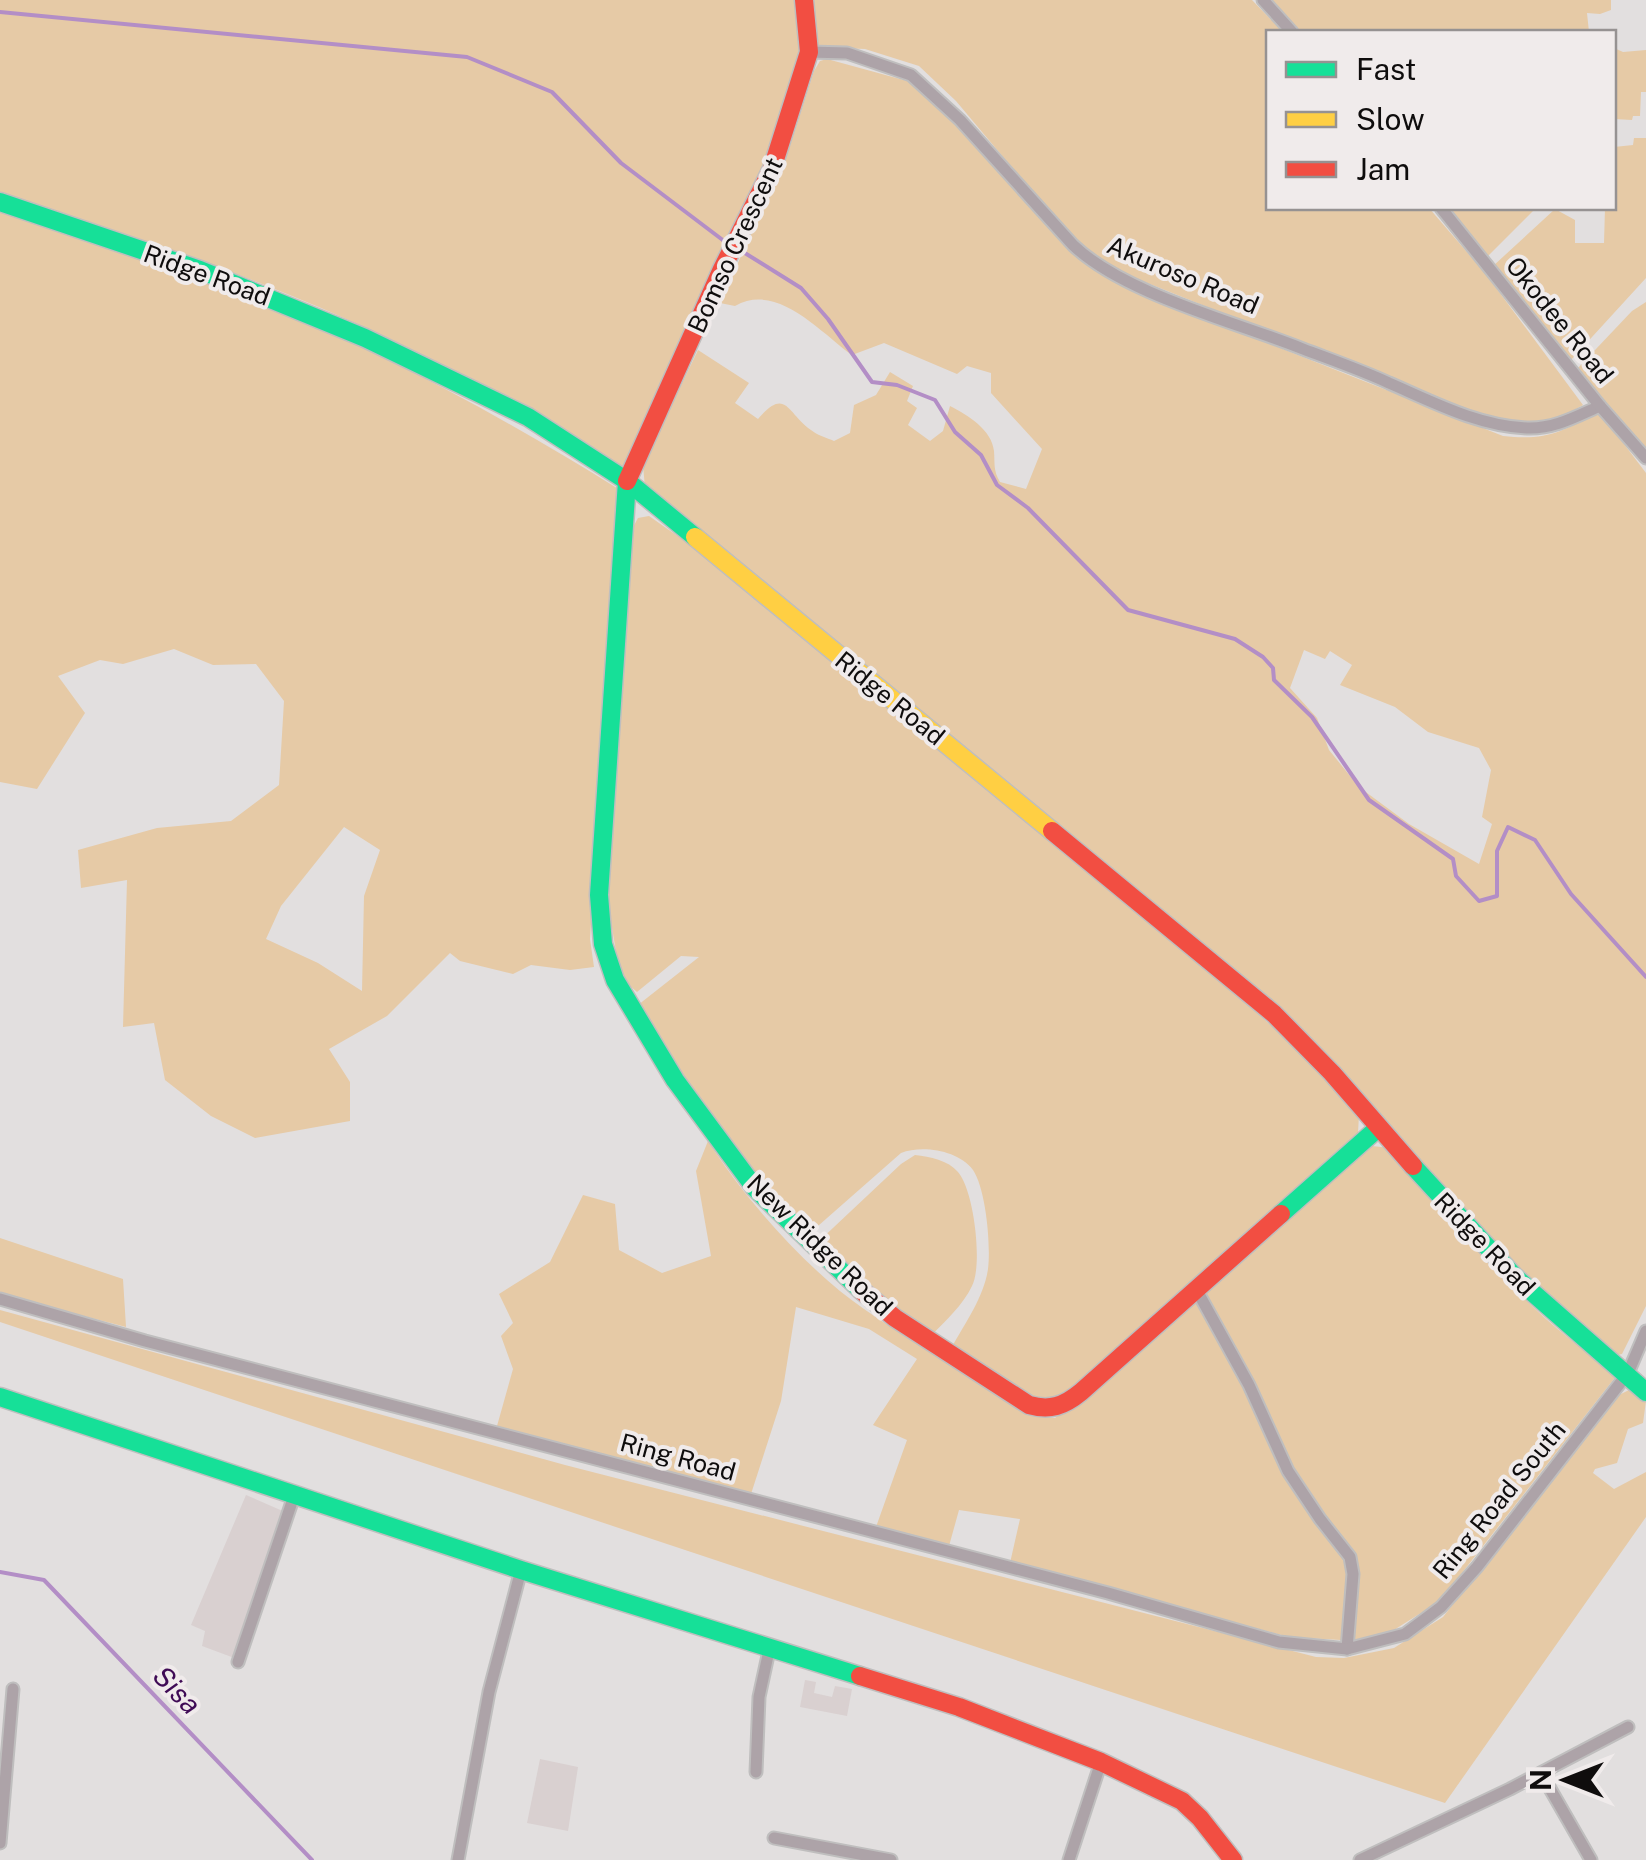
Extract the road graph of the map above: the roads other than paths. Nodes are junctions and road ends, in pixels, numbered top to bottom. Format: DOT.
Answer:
graph roads {
  1 [pos="804,0"];
  2 [pos="1263,0"];
  3 [pos="1290,30"];
  4 [pos="809,52"];
  5 [pos="0,202"];
  6 [pos="1442,210"];
  7 [pos="1600,406"];
  8 [pos="1646,458"];
  9 [pos="627,480"];
  10 [pos="1378,1128"];
  11 [pos="1196,1288"];
  12 [pos="0,1299"];
  13 [pos="1646,1331"];
  14 [pos="1628,1373"];
  15 [pos="1646,1392"];
  16 [pos="0,1397"];
  17 [pos="295,1492"];
  18 [pos="520,1570"];
  19 [pos="770,1646"];
  20 [pos="1347,1649"];
  21 [pos="238,1662"];
  22 [pos="13,1688"];
  23 [pos="1628,1727"];
  24 [pos="1101,1762"];
  25 [pos="756,1772"];
  26 [pos="1541,1772"];
  27 [pos="774,1838"];
  28 [pos="0,1844"];
  29 [pos="458,1860"];
  30 [pos="891,1860"];
  31 [pos="1069,1860"];
  32 [pos="1233,1860"];
  33 [pos="1360,1860"];
  34 [pos="1591,1860"];
  1 -- 4 [label="street, Bomso Crescent"];
  2 -- 3 [label="street"];
  4 -- 7 [label="street, Akuroso Road"];
  4 -- 9 [label="street, Bomso Crescent"];
  5 -- 9 [label="street, Ridge Road"];
  6 -- 7 [label="street, Okodee Road"];
  7 -- 8 [label="street, Okodee Road"];
  9 -- 10 [label="street, Ridge Road"];
  9 -- 11 [label="street, New Ridge Road"];
  10 -- 11 [label="street, New Ridge Road"];
  10 -- 14 [label="street, Ridge Road"];
  11 -- 20 [label="street"];
  12 -- 20 [label="street, Ring Road"];
  13 -- 14 [label="street, Ring Road South"];
  14 -- 15 [label="street, Ridge Road"];
  14 -- 20 [label="street, Ring Road South"];
  16 -- 17 [label="street"];
  17 -- 18 [label="street"];
  17 -- 21 [label="street"];
  18 -- 19 [label="street"];
  18 -- 29 [label="street"];
  19 -- 24 [label="street"];
  19 -- 25 [label="street"];
  22 -- 28 [label="street"];
  23 -- 26 [label="street"];
  24 -- 31 [label="street"];
  24 -- 32 [label="street"];
  26 -- 33 [label="street"];
  26 -- 34 [label="street"];
  27 -- 30 [label="street"];
}
